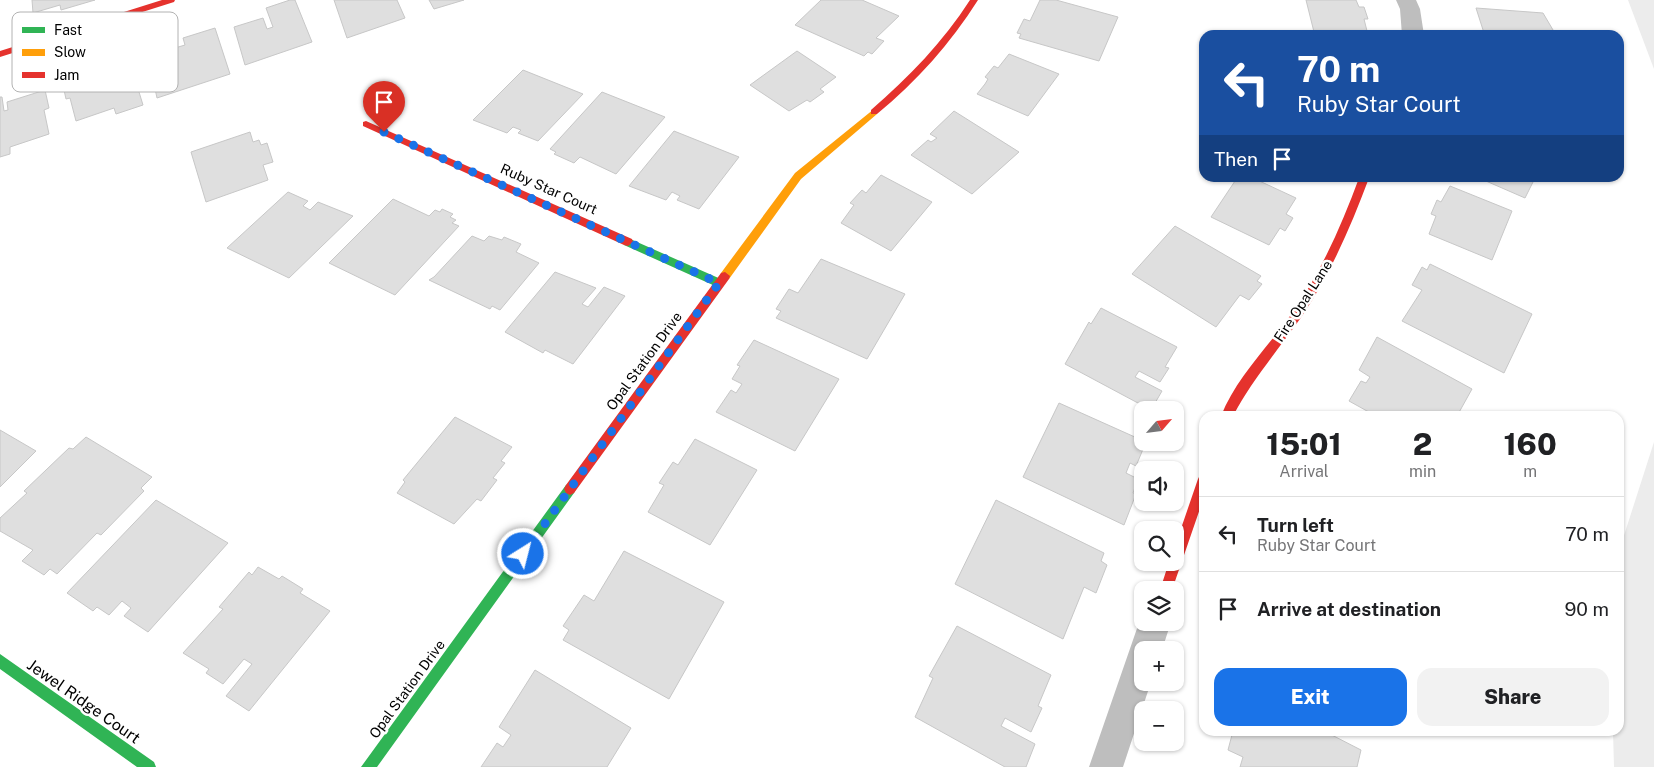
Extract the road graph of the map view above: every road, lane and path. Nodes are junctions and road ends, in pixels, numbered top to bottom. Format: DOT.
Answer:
graph roads {
  1 [pos="171,0"];
  2 [pos="974,0"];
  3 [pos="1406,0"];
  4 [pos="133,12"];
  5 [pos="1412,30"];
  6 [pos="12,50"];
  7 [pos="0,54"];
  8 [pos="366,124"];
  9 [pos="1363,182"];
  10 [pos="719,283"];
  11 [pos="1230,411"];
  12 [pos="1199,494"];
  13 [pos="1169,581"];
  14 [pos="0,661"];
  15 [pos="1134,683"];
  16 [pos="150,767"];
  17 [pos="368,767"];
  18 [pos="1106,767"];
  1 -- 4 [label="street"];
  2 -- 10 [label="street, Opal Station Drive"];
  3 -- 5 [label="street"];
  6 -- 7 [label="street"];
  8 -- 10 [label="street, Ruby Star Court"];
  9 -- 11 [label="street, Fire Opal Lane"];
  10 -- 17 [label="street, Opal Station Drive"];
  12 -- 13 [label="street"];
  14 -- 16 [label="street, Jewel Ridge Court"];
  15 -- 18 [label="street"];
}
